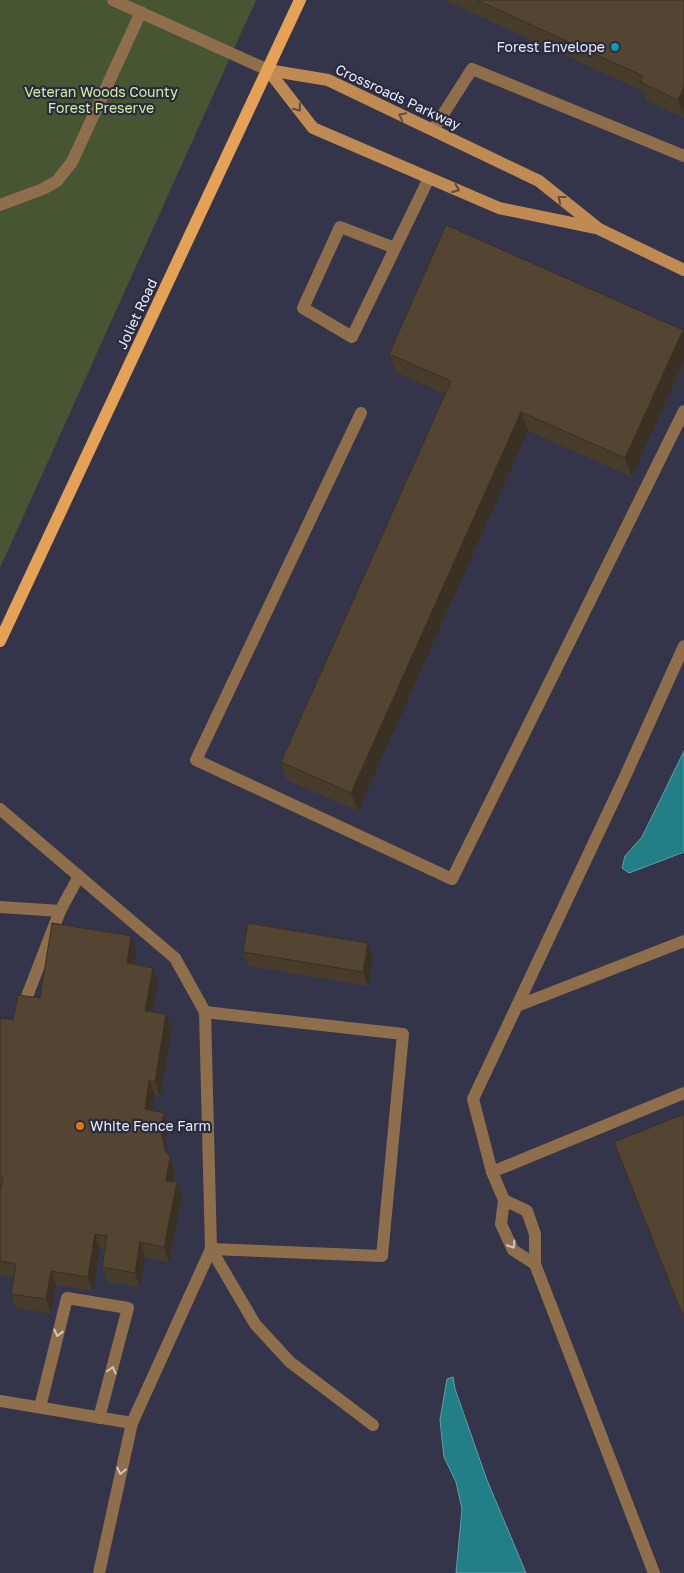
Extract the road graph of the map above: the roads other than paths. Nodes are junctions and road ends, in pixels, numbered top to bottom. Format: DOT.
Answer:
graph roads {
  1 [pos="113,0"];
  2 [pos="300,0"];
  3 [pos="141,12"];
  4 [pos="268,70"];
  5 [pos="433,130"];
  6 [pos="684,156"];
  7 [pos="430,178"];
  8 [pos="0,205"];
  9 [pos="600,229"];
  10 [pos="395,248"];
  11 [pos="684,270"];
  12 [pos="684,411"];
  13 [pos="361,413"];
  14 [pos="0,641"];
  15 [pos="684,646"];
  16 [pos="0,809"];
  17 [pos="79,876"];
  18 [pos="0,906"];
  19 [pos="60,911"];
  20 [pos="684,940"];
  21 [pos="24,1004"];
  22 [pos="517,1006"];
  23 [pos="205,1012"];
  24 [pos="684,1093"];
  25 [pos="492,1172"];
  26 [pos="504,1200"];
  27 [pos="211,1250"];
  28 [pos="535,1264"];
  29 [pos="0,1401"];
  30 [pos="40,1407"];
  31 [pos="99,1418"];
  32 [pos="132,1423"];
  33 [pos="374,1425"];
  34 [pos="99,1573"];
  35 [pos="654,1573"];
  1 -- 3 [label="lane"];
  2 -- 4 [label="main road, Joliet Road"];
  3 -- 4 [label="lane"];
  3 -- 8 [label="lane"];
  5 -- 4 [label="street, Crossroads Parkway, one-way"];
  4 -- 7 [label="street, Crossroads Parkway, one-way"];
  4 -- 14 [label="main road, Joliet Road"];
  5 -- 6 [label="lane"];
  9 -- 5 [label="street, Crossroads Parkway, one-way"];
  7 -- 9 [label="street, Crossroads Parkway, one-way"];
  7 -- 10 [label="lane"];
  9 -- 11 [label="street, Crossroads Parkway"];
  10 -- 10 [label="lane"];
  12 -- 13 [label="lane"];
  15 -- 22 [label="lane"];
  16 -- 17 [label="lane"];
  17 -- 19 [label="lane"];
  17 -- 23 [label="lane"];
  18 -- 19 [label="lane"];
  19 -- 21 [label="lane"];
  20 -- 22 [label="lane"];
  22 -- 25 [label="lane"];
  23 -- 27 [label="lane"];
  23 -- 27 [label="lane"];
  24 -- 25 [label="lane"];
  25 -- 26 [label="lane"];
  26 -- 28 [label="lane, one-way"];
  26 -- 28 [label="lane"];
  27 -- 32 [label="lane"];
  27 -- 33 [label="lane"];
  28 -- 35 [label="lane"];
  29 -- 30 [label="lane"];
  30 -- 31 [label="lane"];
  31 -- 30 [label="lane, one-way"];
  31 -- 32 [label="lane"];
  32 -- 34 [label="lane, one-way"];
}
